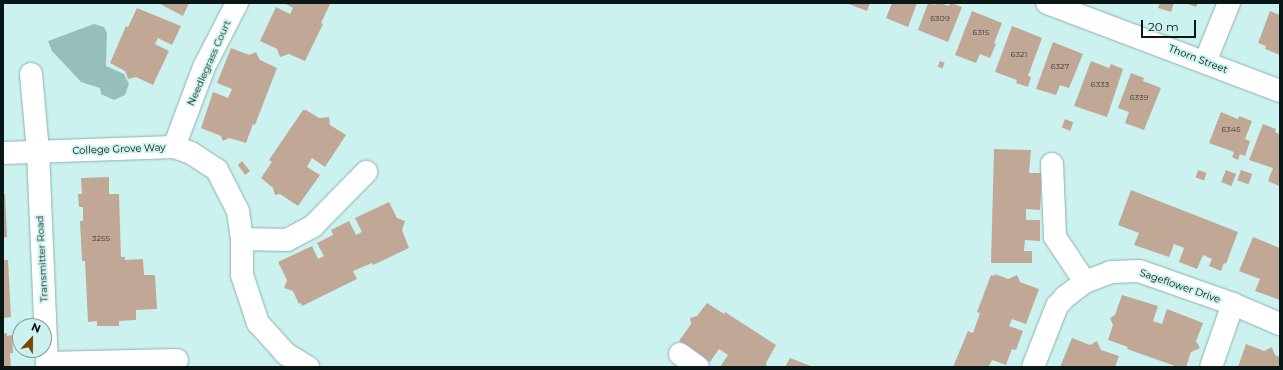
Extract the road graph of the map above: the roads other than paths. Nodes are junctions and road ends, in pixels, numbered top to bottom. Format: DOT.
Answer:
graph roads {
  1 [pos="236,3"];
  2 [pos="1047,3"];
  3 [pos="1229,3"];
  4 [pos="1205,62"];
  5 [pos="31,74"];
  6 [pos="1280,91"];
  7 [pos="174,147"];
  8 [pos="38,151"];
  9 [pos="3,153"];
  10 [pos="1052,164"];
  11 [pos="366,172"];
  12 [pos="242,239"];
  13 [pos="1085,282"];
  14 [pos="1233,304"];
  15 [pos="1280,324"];
  16 [pos="680,354"];
  17 [pos="177,360"];
  18 [pos="47,365"];
  19 [pos="308,367"];
  20 [pos="698,367"];
  21 [pos="1033,367"];
  22 [pos="1211,367"];
  1 -- 7 [label="street, Needlegrass Court"];
  2 -- 4 [label="street, Thorn Street"];
  3 -- 4 [label="street"];
  4 -- 6 [label="street, Thorn Street"];
  5 -- 8 [label="street, Transmitter Road"];
  7 -- 8 [label="street, College Grove Way"];
  7 -- 12 [label="street, College Grove Way"];
  8 -- 9 [label="street, College Grove Way"];
  8 -- 18 [label="street, Transmitter Road"];
  10 -- 13 [label="street"];
  11 -- 12 [label="street"];
  12 -- 19 [label="street, College Grove Way"];
  13 -- 14 [label="street, Sageflower Drive"];
  13 -- 21 [label="street, Sageflower Drive"];
  14 -- 15 [label="street, Sageflower Drive"];
  14 -- 22 [label="street"];
  16 -- 20 [label="street"];
  17 -- 18 [label="street"];
}
